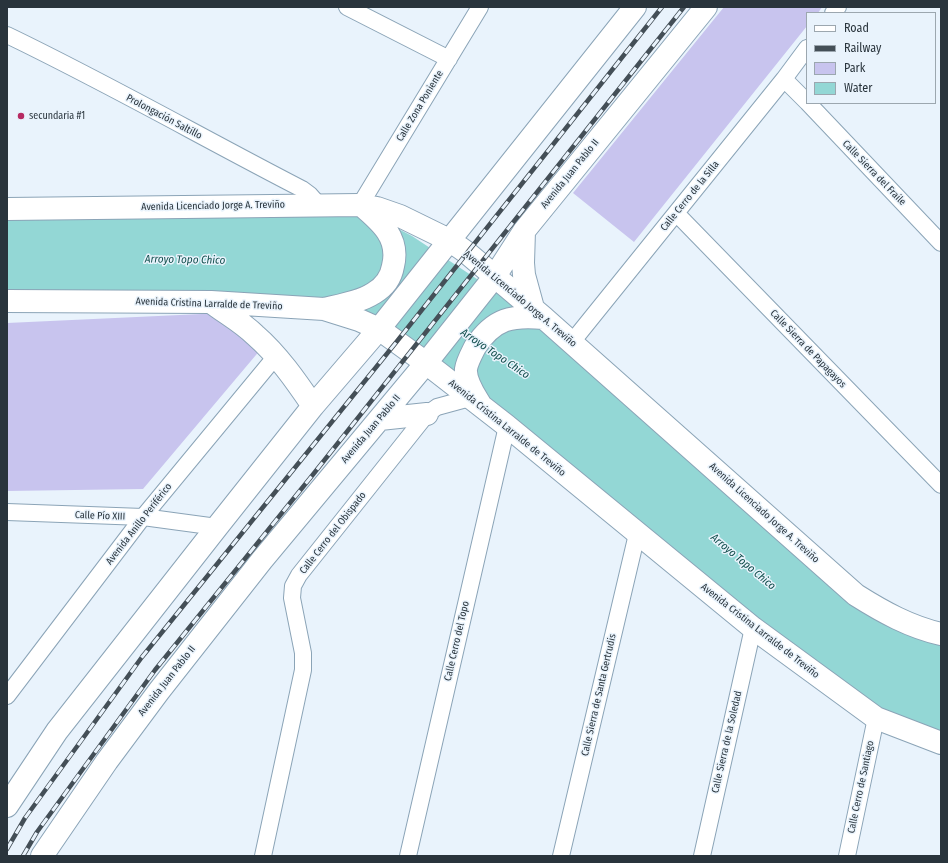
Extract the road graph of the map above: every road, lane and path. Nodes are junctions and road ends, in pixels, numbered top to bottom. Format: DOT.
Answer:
graph roads {
  1 [pos="347,7"];
  2 [pos="480,7"];
  3 [pos="635,7"];
  4 [pos="706,7"];
  5 [pos="7,35"];
  6 [pos="806,49"];
  7 [pos="449,59"];
  8 [pos="784,78"];
  9 [pos="806,102"];
  10 [pos="808,104"];
  11 [pos="318,204"];
  12 [pos="7,209"];
  13 [pos="368,211"];
  14 [pos="676,213"];
  15 [pos="524,231"];
  16 [pos="941,243"];
  17 [pos="446,244"];
  18 [pos="491,280"];
  19 [pos="7,301"];
  20 [pos="211,302"];
  21 [pos="324,309"];
  22 [pos="534,314"];
  23 [pos="382,324"];
  24 [pos="572,342"];
  25 [pos="276,356"];
  26 [pos="429,359"];
  27 [pos="473,396"];
  28 [pos="313,406"];
  29 [pos="427,414"];
  30 [pos="380,419"];
  31 [pos="506,426"];
  32 [pos="941,485"];
  33 [pos="7,512"];
  34 [pos="143,517"];
  35 [pos="217,527"];
  36 [pos="637,534"];
  37 [pos="753,628"];
  38 [pos="941,634"];
  39 [pos="7,696"];
  40 [pos="876,718"];
  41 [pos="941,743"];
  42 [pos="7,806"];
  43 [pos="42,856"];
  44 [pos="263,856"];
  45 [pos="408,856"];
  46 [pos="561,856"];
  47 [pos="702,856"];
  48 [pos="847,856"];
  1 -- 7 [label="street"];
  2 -- 7 [label="street, Calle Zona Poniente"];
  3 -- 17 [label="main road"];
  4 -- 15 [label="main road, Avenida Juan Pablo II"];
  5 -- 11 [label="street, Prolongación Saltillo"];
  6 -- 8 [label="street, Calle Cerro de la Silla"];
  7 -- 13 [label="street, Calle Zona Poniente"];
  8 -- 9 [label="street, Calle Sierra del Fraile"];
  8 -- 14 [label="street, Calle Cerro de la Silla"];
  10 -- 16 [label="street, Calle Sierra del Fraile"];
  11 -- 12 [label="main road, Avenida Licenciado Jorge A. Treviño"];
  11 -- 13 [label="main road, Avenida Licenciado Jorge A. Treviño"];
  13 -- 17 [label="main road, Avenida Licenciado Jorge A. Treviño"];
  13 -- 21 [label="main road"];
  14 -- 24 [label="street, Calle Cerro de la Silla"];
  14 -- 32 [label="street, Calle Sierra de Papagayos"];
  15 -- 18 [label="main road, Avenida Juan Pablo II"];
  15 -- 22 [label="main road"];
  17 -- 18 [label="main road, Avenida Licenciado Jorge A. Treviño"];
  17 -- 23 [label="main road"];
  18 -- 22 [label="main road, Avenida Licenciado Jorge A. Treviño"];
  18 -- 26 [label="main road, Avenida Juan Pablo II"];
  19 -- 20 [label="main road, Avenida Cristina Larralde de Treviño"];
  20 -- 21 [label="main road, Avenida Cristina Larralde de Treviño"];
  20 -- 25 [label="main road"];
  21 -- 23 [label="main road, Avenida Cristina Larralde de Treviño"];
  22 -- 24 [label="main road, Avenida Licenciado Jorge A. Treviño"];
  22 -- 27 [label="main road"];
  23 -- 26 [label="main road, Avenida Cristina Larralde de Treviño"];
  23 -- 28 [label="main road"];
  24 -- 38 [label="main road, Avenida Licenciado Jorge A. Treviño"];
  25 -- 28 [label="main road"];
  25 -- 34 [label="street, Avenida Anillo Periférico"];
  26 -- 27 [label="main road, Avenida Cristina Larralde de Treviño"];
  26 -- 30 [label="main road, Avenida Juan Pablo II"];
  27 -- 29 [label="street, Calle Cerro del Obispado"];
  27 -- 31 [label="main road, Avenida Cristina Larralde de Treviño"];
  28 -- 35 [label="main road"];
  29 -- 30 [label="main road"];
  29 -- 44 [label="street, Calle Cerro del Obispado"];
  30 -- 43 [label="main road, Avenida Juan Pablo II"];
  31 -- 36 [label="main road, Avenida Cristina Larralde de Treviño"];
  31 -- 45 [label="street, Calle Cerro del Topo"];
  33 -- 34 [label="street, Calle Pío XIII"];
  34 -- 35 [label="street, Calle Pío XIII"];
  34 -- 39 [label="street, Avenida Anillo Periférico"];
  35 -- 42 [label="main road"];
  36 -- 37 [label="main road, Avenida Cristina Larralde de Treviño"];
  36 -- 46 [label="street, Calle Sierra de Santa Gertrudis"];
  37 -- 40 [label="main road, Avenida Cristina Larralde de Treviño"];
  37 -- 47 [label="street, Calle Sierra de la Soledad"];
  40 -- 41 [label="main road, Avenida Cristina Larralde de Treviño"];
  40 -- 48 [label="street, Calle Cerro de Santiago"];
}
